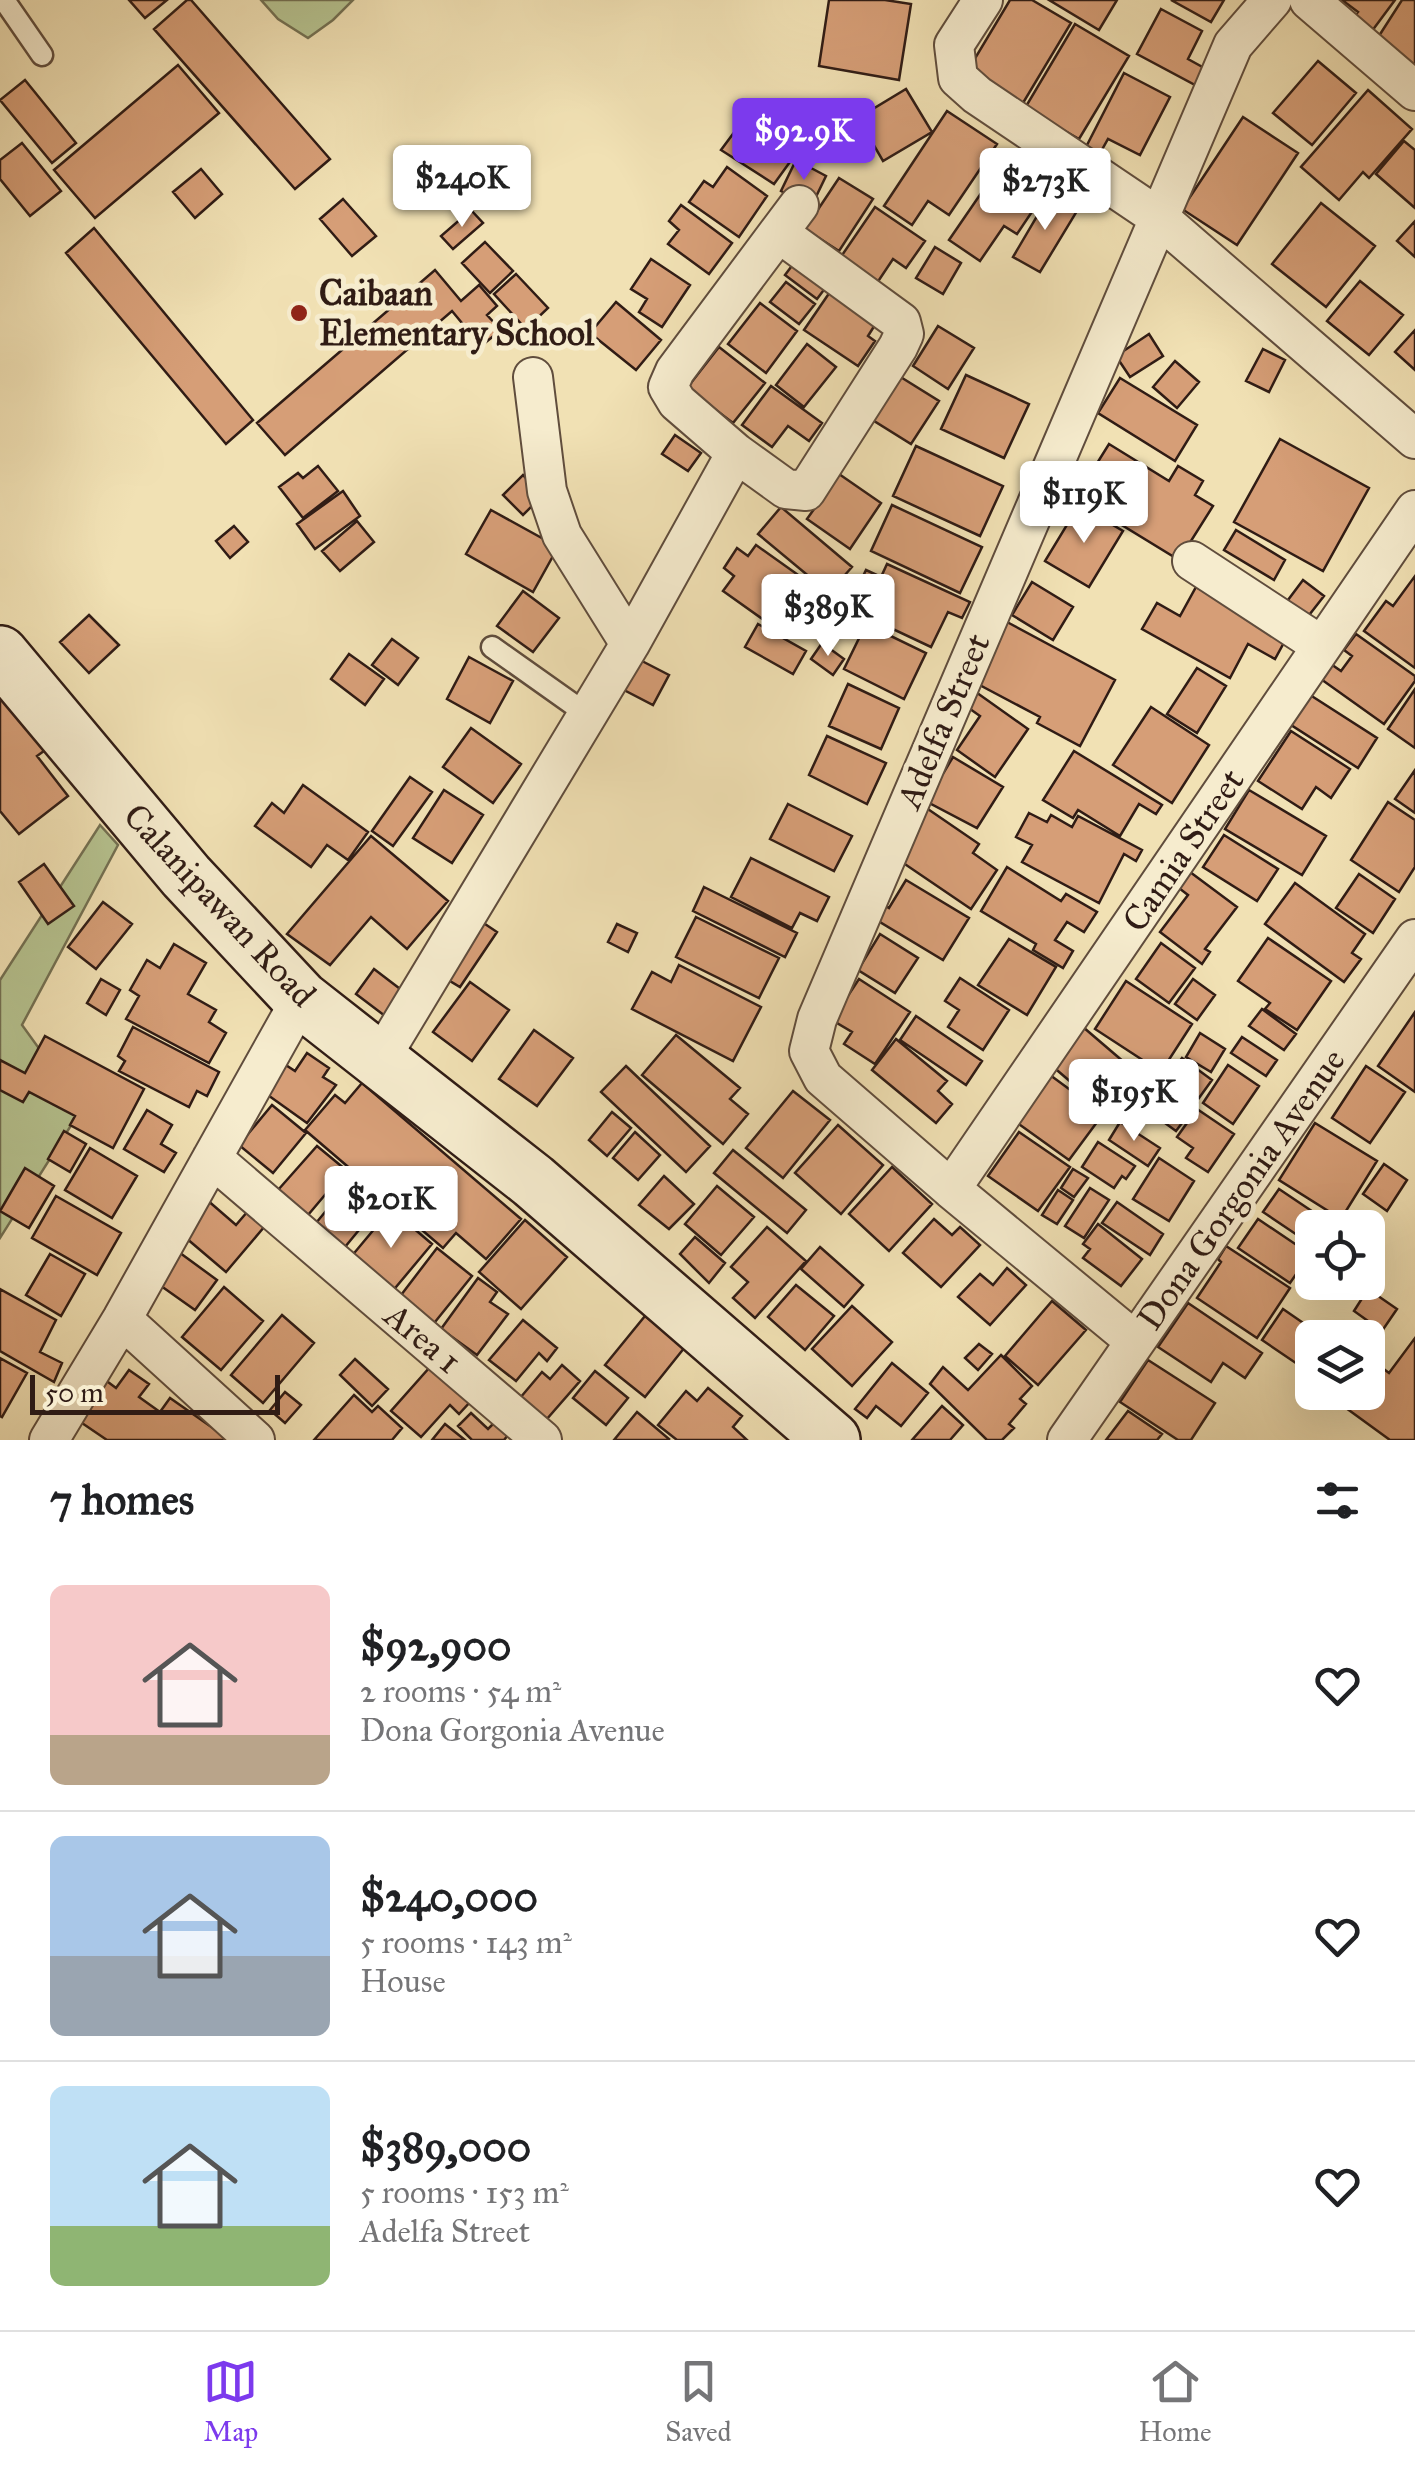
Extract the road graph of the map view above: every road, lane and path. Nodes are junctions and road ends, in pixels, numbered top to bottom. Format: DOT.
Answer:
graph roads {
  1 [pos="4,0"];
  2 [pos="982,0"];
  3 [pos="1272,0"];
  4 [pos="1309,0"];
  5 [pos="42,55"];
  6 [pos="1415,91"];
  7 [pos="1158,216"];
  8 [pos="534,377"];
  9 [pos="1415,439"];
  10 [pos="736,453"];
  11 [pos="1415,510"];
  12 [pos="1192,561"];
  13 [pos="630,644"];
  14 [pos="1322,646"];
  15 [pos="492,647"];
  16 [pos="0,654"];
  17 [pos="588,715"];
  18 [pos="1415,939"];
  19 [pos="301,999"];
  20 [pos="380,1059"];
  21 [pos="212,1158"];
  22 [pos="951,1189"];
  23 [pos="122,1319"];
  24 [pos="1135,1341"];
  25 [pos="48,1440"];
  26 [pos="256,1440"];
  27 [pos="542,1440"];
  28 [pos="832,1440"];
  29 [pos="1067,1440"];
  1 -- 5 [label="lane"];
  2 -- 7 [label="street"];
  3 -- 7 [label="street, Adelfa Street"];
  4 -- 6 [label="street"];
  7 -- 9 [label="street"];
  7 -- 22 [label="street, Adelfa Street"];
  8 -- 13 [label="street"];
  10 -- 10 [label="street"];
  10 -- 13 [label="street"];
  11 -- 14 [label="street, Camia Street"];
  12 -- 14 [label="street"];
  13 -- 17 [label="street"];
  14 -- 22 [label="street, Camia Street"];
  15 -- 17 [label="lane"];
  16 -- 19 [label="street, Calanipawan Road"];
  17 -- 20 [label="street"];
  18 -- 24 [label="street, Dona Gorgonia Avenue"];
  19 -- 20 [label="street, Calanipawan Road"];
  19 -- 21 [label="street"];
  20 -- 28 [label="street, Calanipawan Road"];
  21 -- 23 [label="street"];
  21 -- 27 [label="street, Area 1"];
  22 -- 24 [label="street, Adelfa Street"];
  23 -- 25 [label="street"];
  23 -- 26 [label="street"];
  24 -- 29 [label="street, Dona Gorgonia Avenue"];
}
